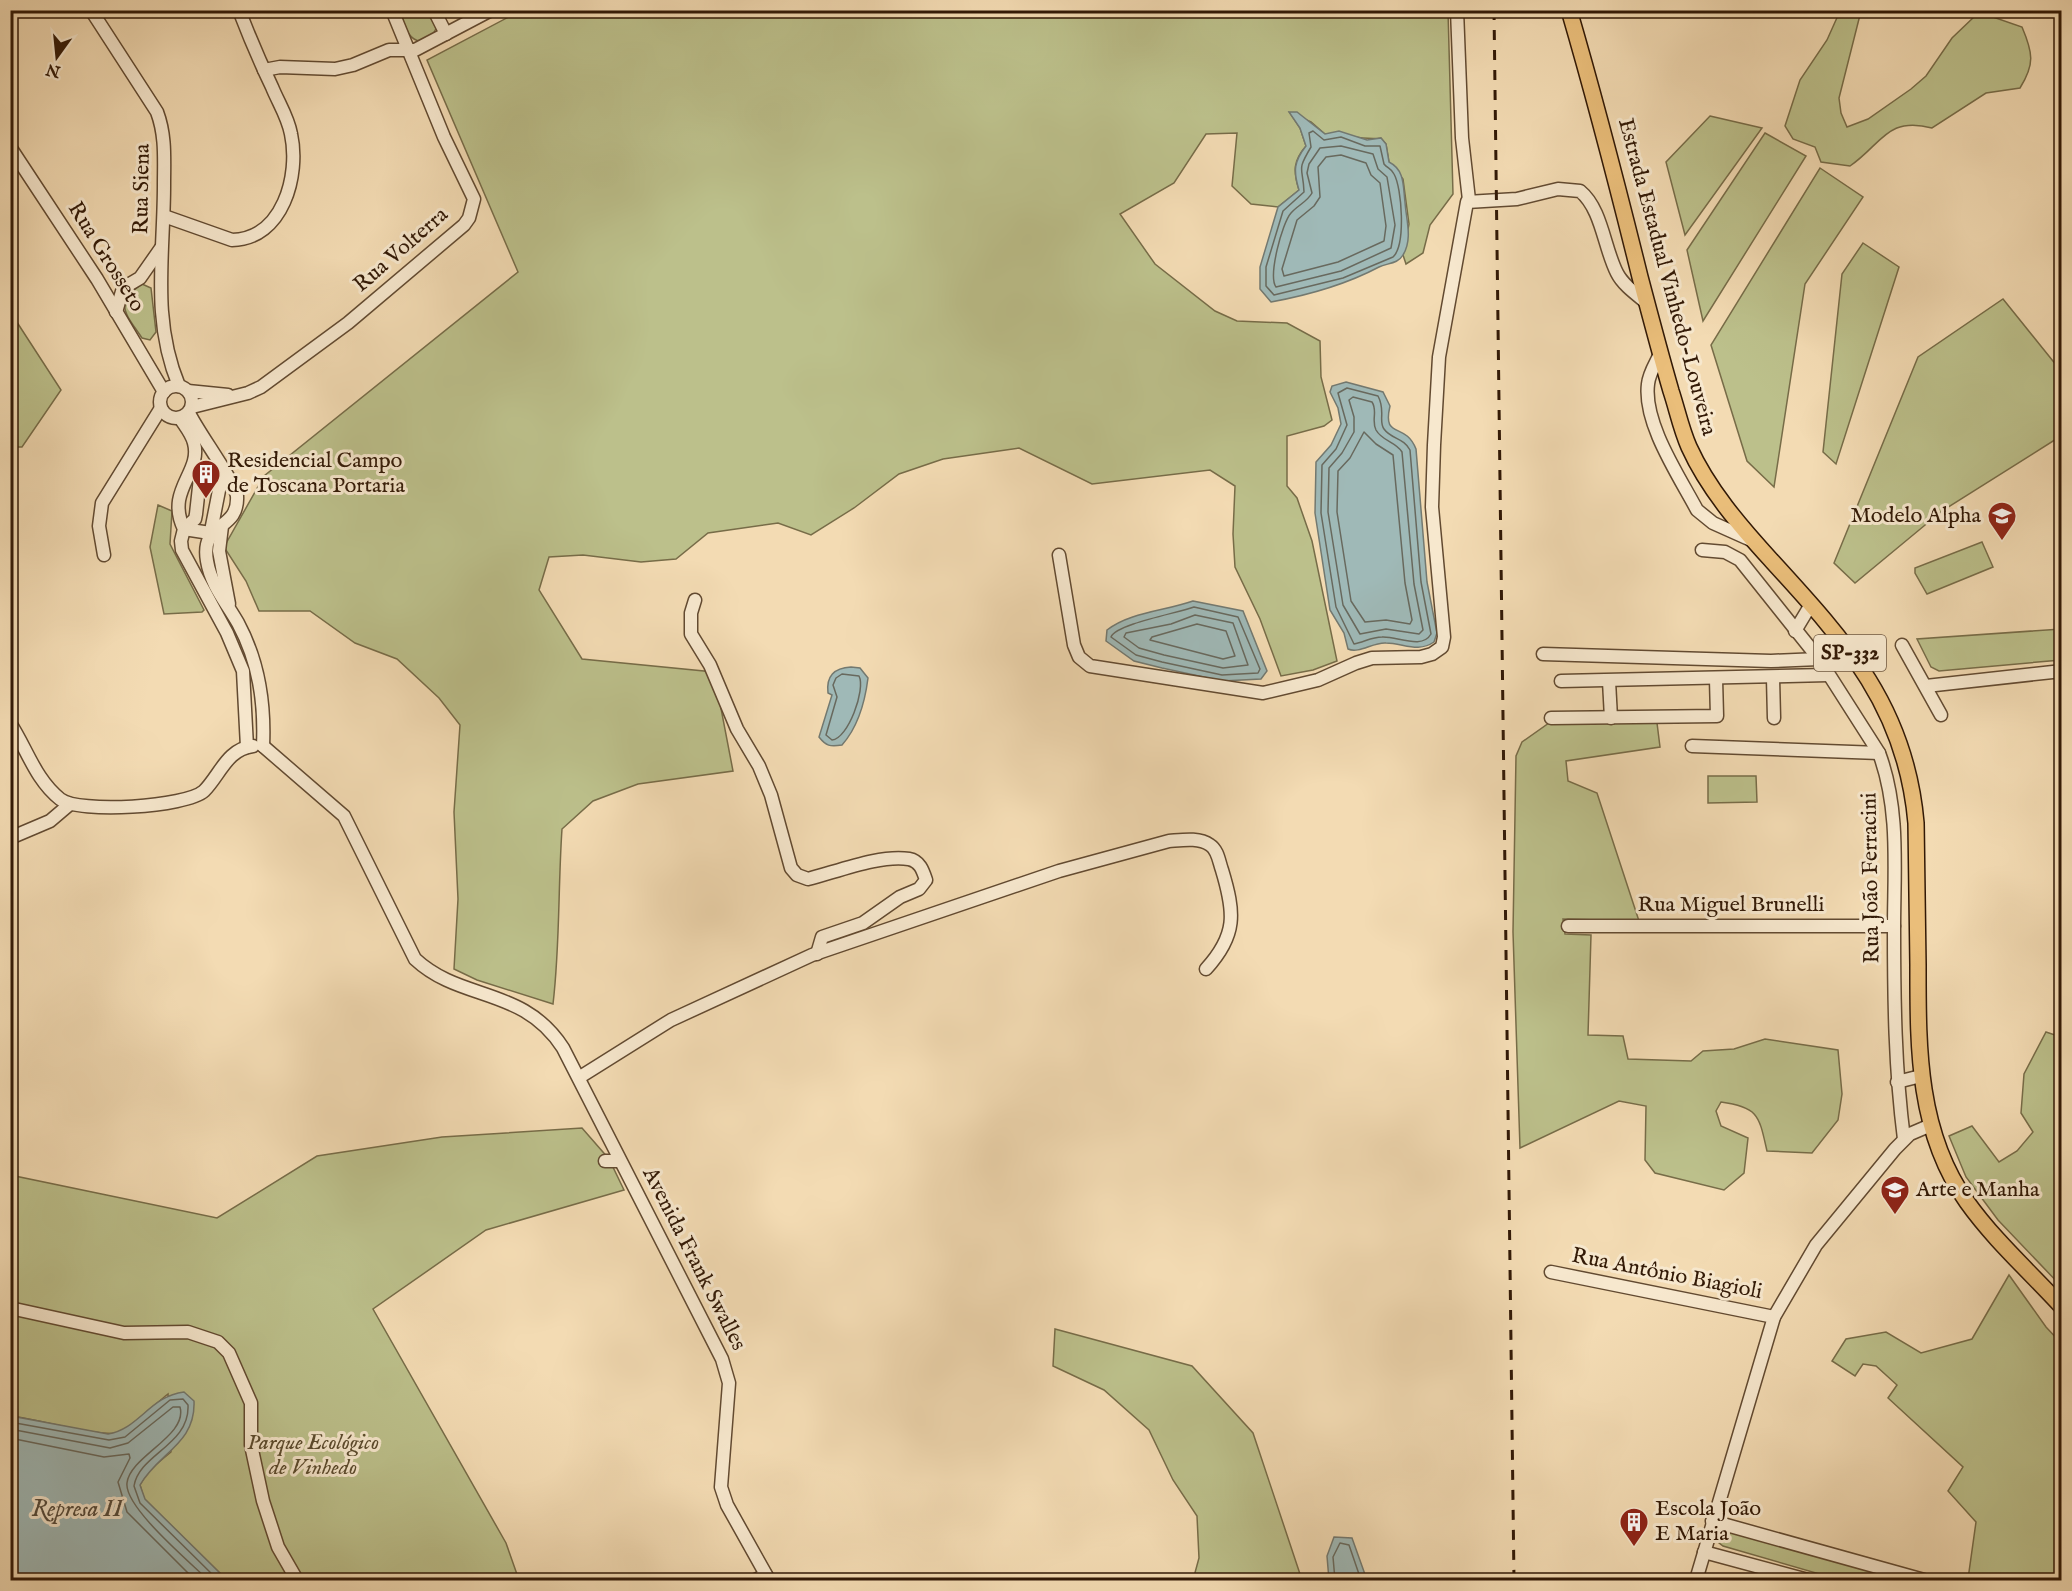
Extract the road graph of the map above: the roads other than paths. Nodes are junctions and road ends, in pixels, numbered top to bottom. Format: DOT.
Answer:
graph roads {
  1 [pos="91,10"];
  2 [pos="239,10"];
  3 [pos="392,10"];
  4 [pos="434,10"];
  5 [pos="491,10"];
  6 [pos="1457,10"];
  7 [pos="1569,10"];
  8 [pos="446,34"];
  9 [pos="408,50"];
  10 [pos="264,70"];
  11 [pos="10,147"];
  12 [pos="1469,200"];
  13 [pos="164,216"];
  14 [pos="161,248"];
  15 [pos="140,278"];
  16 [pos="97,279"];
  17 [pos="123,288"];
  18 [pos="160,291"];
  19 [pos="1647,303"];
  20 [pos="116,312"];
  21 [pos="164,341"];
  22 [pos="140,349"];
  23 [pos="1660,354"];
  24 [pos="184,389"];
  25 [pos="164,392"];
  26 [pos="238,396"];
  27 [pos="178,413"];
  28 [pos="195,463"];
  29 [pos="223,470"];
  30 [pos="184,529"];
  31 [pos="215,530"];
  32 [pos="1751,540"];
  33 [pos="1702,550"];
  34 [pos="104,555"];
  35 [pos="1059,555"];
  36 [pos="695,600"];
  37 [pos="1810,606"];
  38 [pos="240,627"];
  39 [pos="1796,631"];
  40 [pos="227,633"];
  41 [pos="1902,645"];
  42 [pos="1543,654"];
  43 [pos="1819,659"];
  44 [pos="258,670"];
  45 [pos="2061,670"];
  46 [pos="243,671"];
  47 [pos="1828,675"];
  48 [pos="1773,678"];
  49 [pos="1716,679"];
  50 [pos="1561,681"];
  51 [pos="1610,681"];
  52 [pos="1926,686"];
  53 [pos="1941,715"];
  54 [pos="1551,718"];
  55 [pos="1611,718"];
  56 [pos="1774,718"];
  57 [pos="12,726"];
  58 [pos="263,746"];
  59 [pos="1692,746"];
  60 [pos="247,747"];
  61 [pos="1879,753"];
  62 [pos="70,804"];
  63 [pos="10,838"];
  64 [pos="1568,926"];
  65 [pos="1894,926"];
  66 [pos="817,954"];
  67 [pos="1206,969"];
  68 [pos="1921,1076"];
  69 [pos="580,1077"];
  70 [pos="1897,1082"];
  71 [pos="1931,1125"];
  72 [pos="1904,1139"];
  73 [pos="605,1161"];
  74 [pos="620,1161"];
  75 [pos="1551,1272"];
  76 [pos="2061,1307"];
  77 [pos="10,1308"];
  78 [pos="1774,1317"];
  79 [pos="1712,1521"];
  80 [pos="1704,1552"];
  81 [pos="763,1579"];
  82 [pos="297,1581"];
  83 [pos="1696,1581"];
  84 [pos="1808,1581"];
  85 [pos="1924,1581"];
  1 -- 13 [label="street, Rua Siena"];
  2 -- 10 [label="street"];
  3 -- 9 [label="street, Rua Volterra"];
  4 -- 8 [label="street"];
  5 -- 8 [label="street"];
  6 -- 12 [label="street"];
  7 -- 19 [label="main road, Estrada Estadual Vinhedo-Louveira / SP-332"];
  8 -- 9 [label="street"];
  9 -- 10 [label="street"];
  9 -- 26 [label="street, Rua Volterra"];
  10 -- 13 [label="street"];
  11 -- 16 [label="street, Rua Grosseto"];
  12 -- 19 [label="street"];
  12 -- 35 [label="street"];
  13 -- 14 [label="street, Rua Siena"];
  14 -- 15 [label="street"];
  14 -- 18 [label="street, Rua Siena"];
  15 -- 17 [label="street"];
  15 -- 18 [label="street"];
  16 -- 17 [label="street"];
  16 -- 20 [label="street, Rua Grosseto"];
  17 -- 20 [label="street"];
  18 -- 21 [label="street, Rua Siena"];
  19 -- 23 [label="main road, Estrada Estadual Vinhedo-Louveira / SP-332"];
  20 -- 22 [label="street, Rua Grosseto"];
  21 -- 22 [label="street"];
  21 -- 24 [label="street, Rua Siena"];
  22 -- 25 [label="street, Rua Grosseto"];
  23 -- 32 [label="main road, Estrada Estadual Vinhedo-Louveira / SP-332"];
  23 -- 32 [label="street"];
  24 -- 25 [label="street"];
  24 -- 26 [label="street, Rua Volterra"];
  24 -- 27 [label="street, Rua Siena"];
  25 -- 27 [label="street"];
  26 -- 27 [label="street, Rua Volterra"];
  27 -- 28 [label="street"];
  27 -- 29 [label="street"];
  27 -- 34 [label="street"];
  28 -- 30 [label="street"];
  28 -- 30 [label="street"];
  29 -- 31 [label="street"];
  29 -- 31 [label="street"];
  30 -- 31 [label="street"];
  30 -- 40 [label="street"];
  31 -- 38 [label="street"];
  32 -- 37 [label="main road, Estrada Estadual Vinhedo-Louveira / SP-332"];
  33 -- 39 [label="street, Rua João Ferracini"];
  36 -- 66 [label="street"];
  37 -- 39 [label="street"];
  37 -- 68 [label="main road, Estrada Estadual Vinhedo-Louveira / SP-332"];
  38 -- 40 [label="street"];
  38 -- 44 [label="street"];
  39 -- 43 [label="street, Rua João Ferracini"];
  40 -- 46 [label="street"];
  41 -- 52 [label="street"];
  42 -- 43 [label="street"];
  43 -- 47 [label="street, Rua João Ferracini"];
  44 -- 46 [label="street"];
  44 -- 58 [label="street"];
  45 -- 52 [label="street"];
  46 -- 60 [label="street"];
  47 -- 48 [label="street"];
  47 -- 61 [label="street, Rua João Ferracini"];
  48 -- 49 [label="street"];
  48 -- 56 [label="street"];
  49 -- 51 [label="street"];
  49 -- 55 [label="street"];
  50 -- 51 [label="street"];
  51 -- 55 [label="street"];
  52 -- 53 [label="street"];
  54 -- 55 [label="street"];
  57 -- 62 [label="street"];
  58 -- 60 [label="street"];
  58 -- 69 [label="street, Avenida Frank Swalles"];
  59 -- 61 [label="street"];
  60 -- 62 [label="street"];
  61 -- 65 [label="street, Rua João Ferracini"];
  62 -- 63 [label="street"];
  64 -- 65 [label="street, Rua Miguel Brunelli"];
  65 -- 70 [label="street, Rua João Ferracini"];
  66 -- 67 [label="street"];
  66 -- 69 [label="street"];
  68 -- 70 [label="street"];
  68 -- 71 [label="main road, Estrada Estadual Vinhedo-Louveira / SP-332"];
  69 -- 74 [label="street, Avenida Frank Swalles"];
  70 -- 72 [label="street, Rua João Ferracini"];
  71 -- 72 [label="street"];
  71 -- 76 [label="main road, Estrada Estadual Vinhedo-Louveira / SP-332"];
  72 -- 78 [label="street"];
  73 -- 74 [label="street, Avenida Frank Swalles"];
  74 -- 81 [label="street, Avenida Frank Swalles"];
  75 -- 78 [label="street, Rua Antônio Biagioli"];
  77 -- 82 [label="street"];
  78 -- 79 [label="street"];
  79 -- 80 [label="street"];
  79 -- 85 [label="street"];
  80 -- 83 [label="street"];
  80 -- 84 [label="street"];
}
